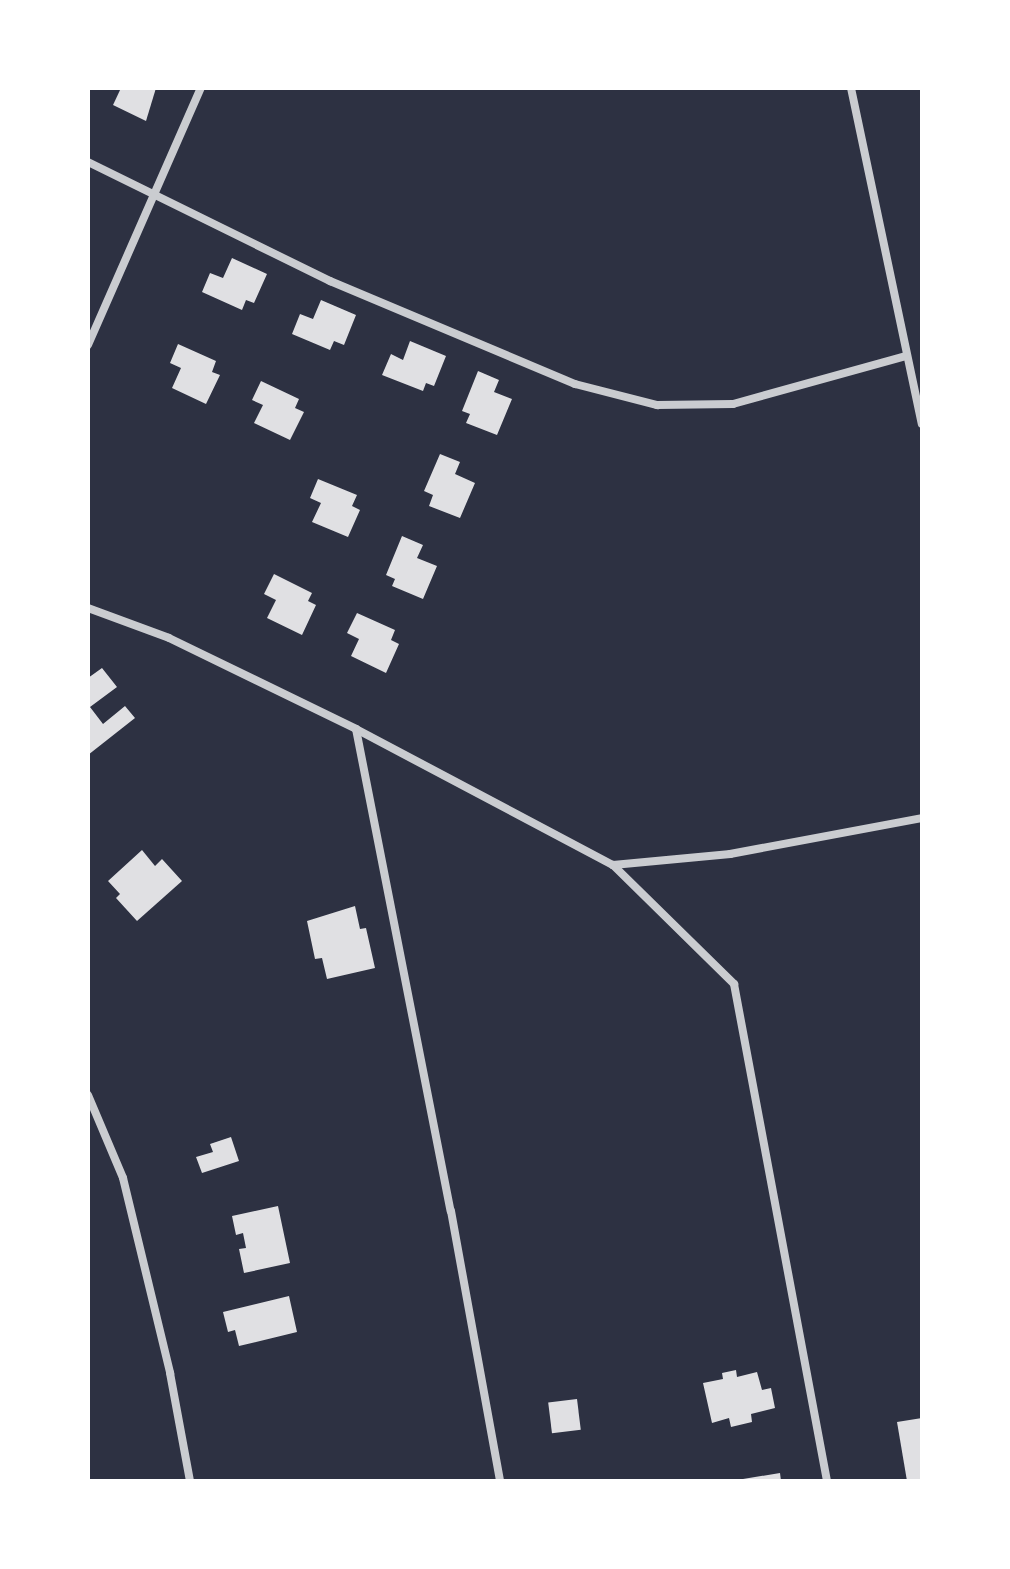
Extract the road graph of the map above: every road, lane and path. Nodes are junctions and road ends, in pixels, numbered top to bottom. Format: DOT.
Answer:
graph roads {
  1 [pos="201,88"];
  2 [pos="851,88"];
  3 [pos="88,162"];
  4 [pos="153,192"];
  5 [pos="88,345"];
  6 [pos="906,356"];
  7 [pos="922,424"];
  8 [pos="88,608"];
  9 [pos="356,729"];
  10 [pos="922,818"];
  11 [pos="613,865"];
  12 [pos="88,1095"];
  13 [pos="190,1481"];
  14 [pos="500,1481"];
  15 [pos="827,1481"];
  1 -- 4 [label="street"];
  2 -- 6 [label="street"];
  3 -- 4 [label="street"];
  4 -- 5 [label="street"];
  4 -- 6 [label="street"];
  6 -- 7 [label="street"];
  8 -- 9 [label="street"];
  9 -- 11 [label="street"];
  9 -- 14 [label="street"];
  10 -- 11 [label="street"];
  11 -- 15 [label="street"];
  12 -- 13 [label="street"];
}
